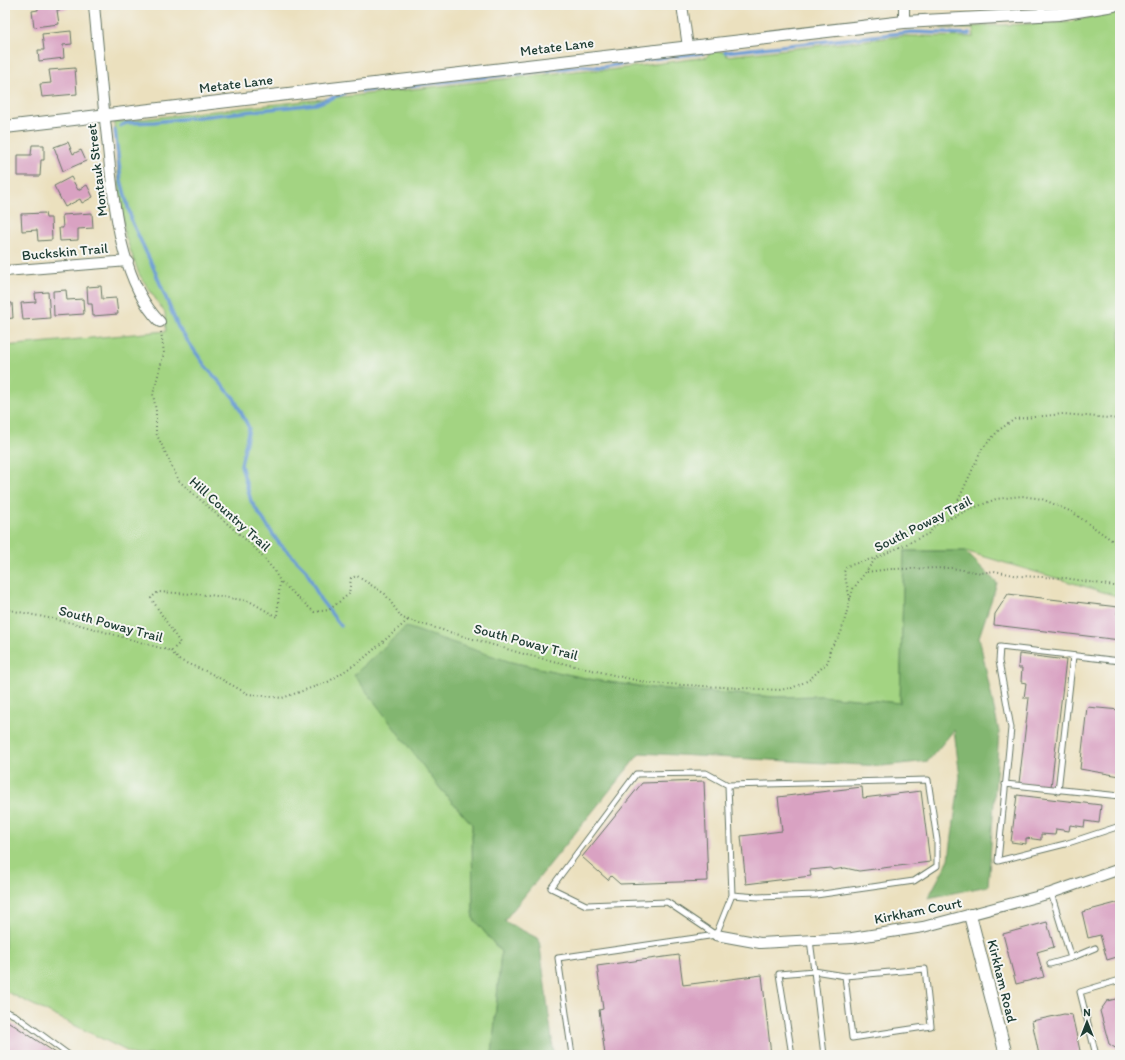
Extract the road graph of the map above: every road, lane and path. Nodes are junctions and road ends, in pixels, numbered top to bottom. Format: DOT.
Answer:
graph roads {
  1 [pos="94,5"];
  2 [pos="682,5"];
  3 [pos="904,5"];
  4 [pos="1114,5"];
  5 [pos="904,22"];
  6 [pos="688,47"];
  7 [pos="104,114"];
  8 [pos="5,127"];
  9 [pos="128,261"];
  10 [pos="5,271"];
  11 [pos="160,322"];
  12 [pos="1120,419"];
  13 [pos="949,519"];
  14 [pos="1120,546"];
  15 [pos="876,558"];
  16 [pos="866,572"];
  17 [pos="280,581"];
  18 [pos="1120,587"];
  19 [pos="850,600"];
  20 [pos="5,609"];
  21 [pos="408,620"];
  22 [pos="171,651"];
  23 [pos="1073,656"];
  24 [pos="1120,661"];
  25 [pos="1005,784"];
  26 [pos="728,785"];
  27 [pos="1058,790"];
  28 [pos="1120,796"];
  29 [pos="1120,826"];
  30 [pos="1120,869"];
  31 [pos="1051,893"];
  32 [pos="732,896"];
  33 [pos="970,915"];
  34 [pos="716,935"];
  35 [pos="810,940"];
  36 [pos="1095,948"];
  37 [pos="1070,958"];
  38 [pos="1050,964"];
  39 [pos="814,971"];
  40 [pos="845,976"];
  41 [pos="1120,980"];
  42 [pos="5,1011"];
  43 [pos="69,1055"];
  44 [pos="572,1055"];
  45 [pos="792,1055"];
  46 [pos="824,1055"];
  47 [pos="1006,1055"];
  48 [pos="1096,1055"];
  1 -- 7 [label="street, Montauk Street"];
  2 -- 6 [label="street"];
  3 -- 5 [label="street"];
  4 -- 5 [label="street, Metate Lane"];
  5 -- 6 [label="street, Metate Lane"];
  6 -- 7 [label="street, Metate Lane"];
  7 -- 8 [label="street, Metate Lane"];
  7 -- 9 [label="street, Montauk Street"];
  9 -- 10 [label="street, Buckskin Trail"];
  9 -- 11 [label="street, Montauk Street"];
  11 -- 17 [label="path, Hill Country Trail"];
  12 -- 13 [label="path"];
  13 -- 14 [label="path, South Poway Trail"];
  13 -- 15 [label="path, South Poway Trail"];
  15 -- 16 [label="path, South Poway Trail"];
  15 -- 19 [label="path"];
  16 -- 18 [label="path"];
  16 -- 19 [label="path, South Poway Trail"];
  17 -- 21 [label="path, South Poway Trail"];
  17 -- 22 [label="path, South Poway Trail"];
  19 -- 21 [label="path, South Poway Trail"];
  20 -- 22 [label="path, South Poway Trail"];
  21 -- 22 [label="path"];
  23 -- 24 [label="lane"];
  23 -- 25 [label="lane"];
  23 -- 27 [label="lane"];
  25 -- 27 [label="lane"];
  25 -- 29 [label="lane"];
  26 -- 32 [label="lane"];
  26 -- 32 [label="lane"];
  26 -- 34 [label="lane"];
  27 -- 28 [label="lane"];
  30 -- 31 [label="street, Kirkham Court"];
  31 -- 33 [label="street, Kirkham Court"];
  31 -- 37 [label="lane"];
  32 -- 34 [label="lane"];
  33 -- 35 [label="street, Kirkham Court"];
  33 -- 47 [label="street, Kirkham Road"];
  34 -- 35 [label="street, Kirkham Court"];
  34 -- 44 [label="lane"];
  35 -- 39 [label="lane"];
  36 -- 37 [label="lane"];
  37 -- 38 [label="lane"];
  39 -- 40 [label="lane"];
  39 -- 45 [label="lane"];
  39 -- 46 [label="lane"];
  40 -- 40 [label="lane"];
  41 -- 48 [label="lane"];
  42 -- 43 [label="lane"];
}
